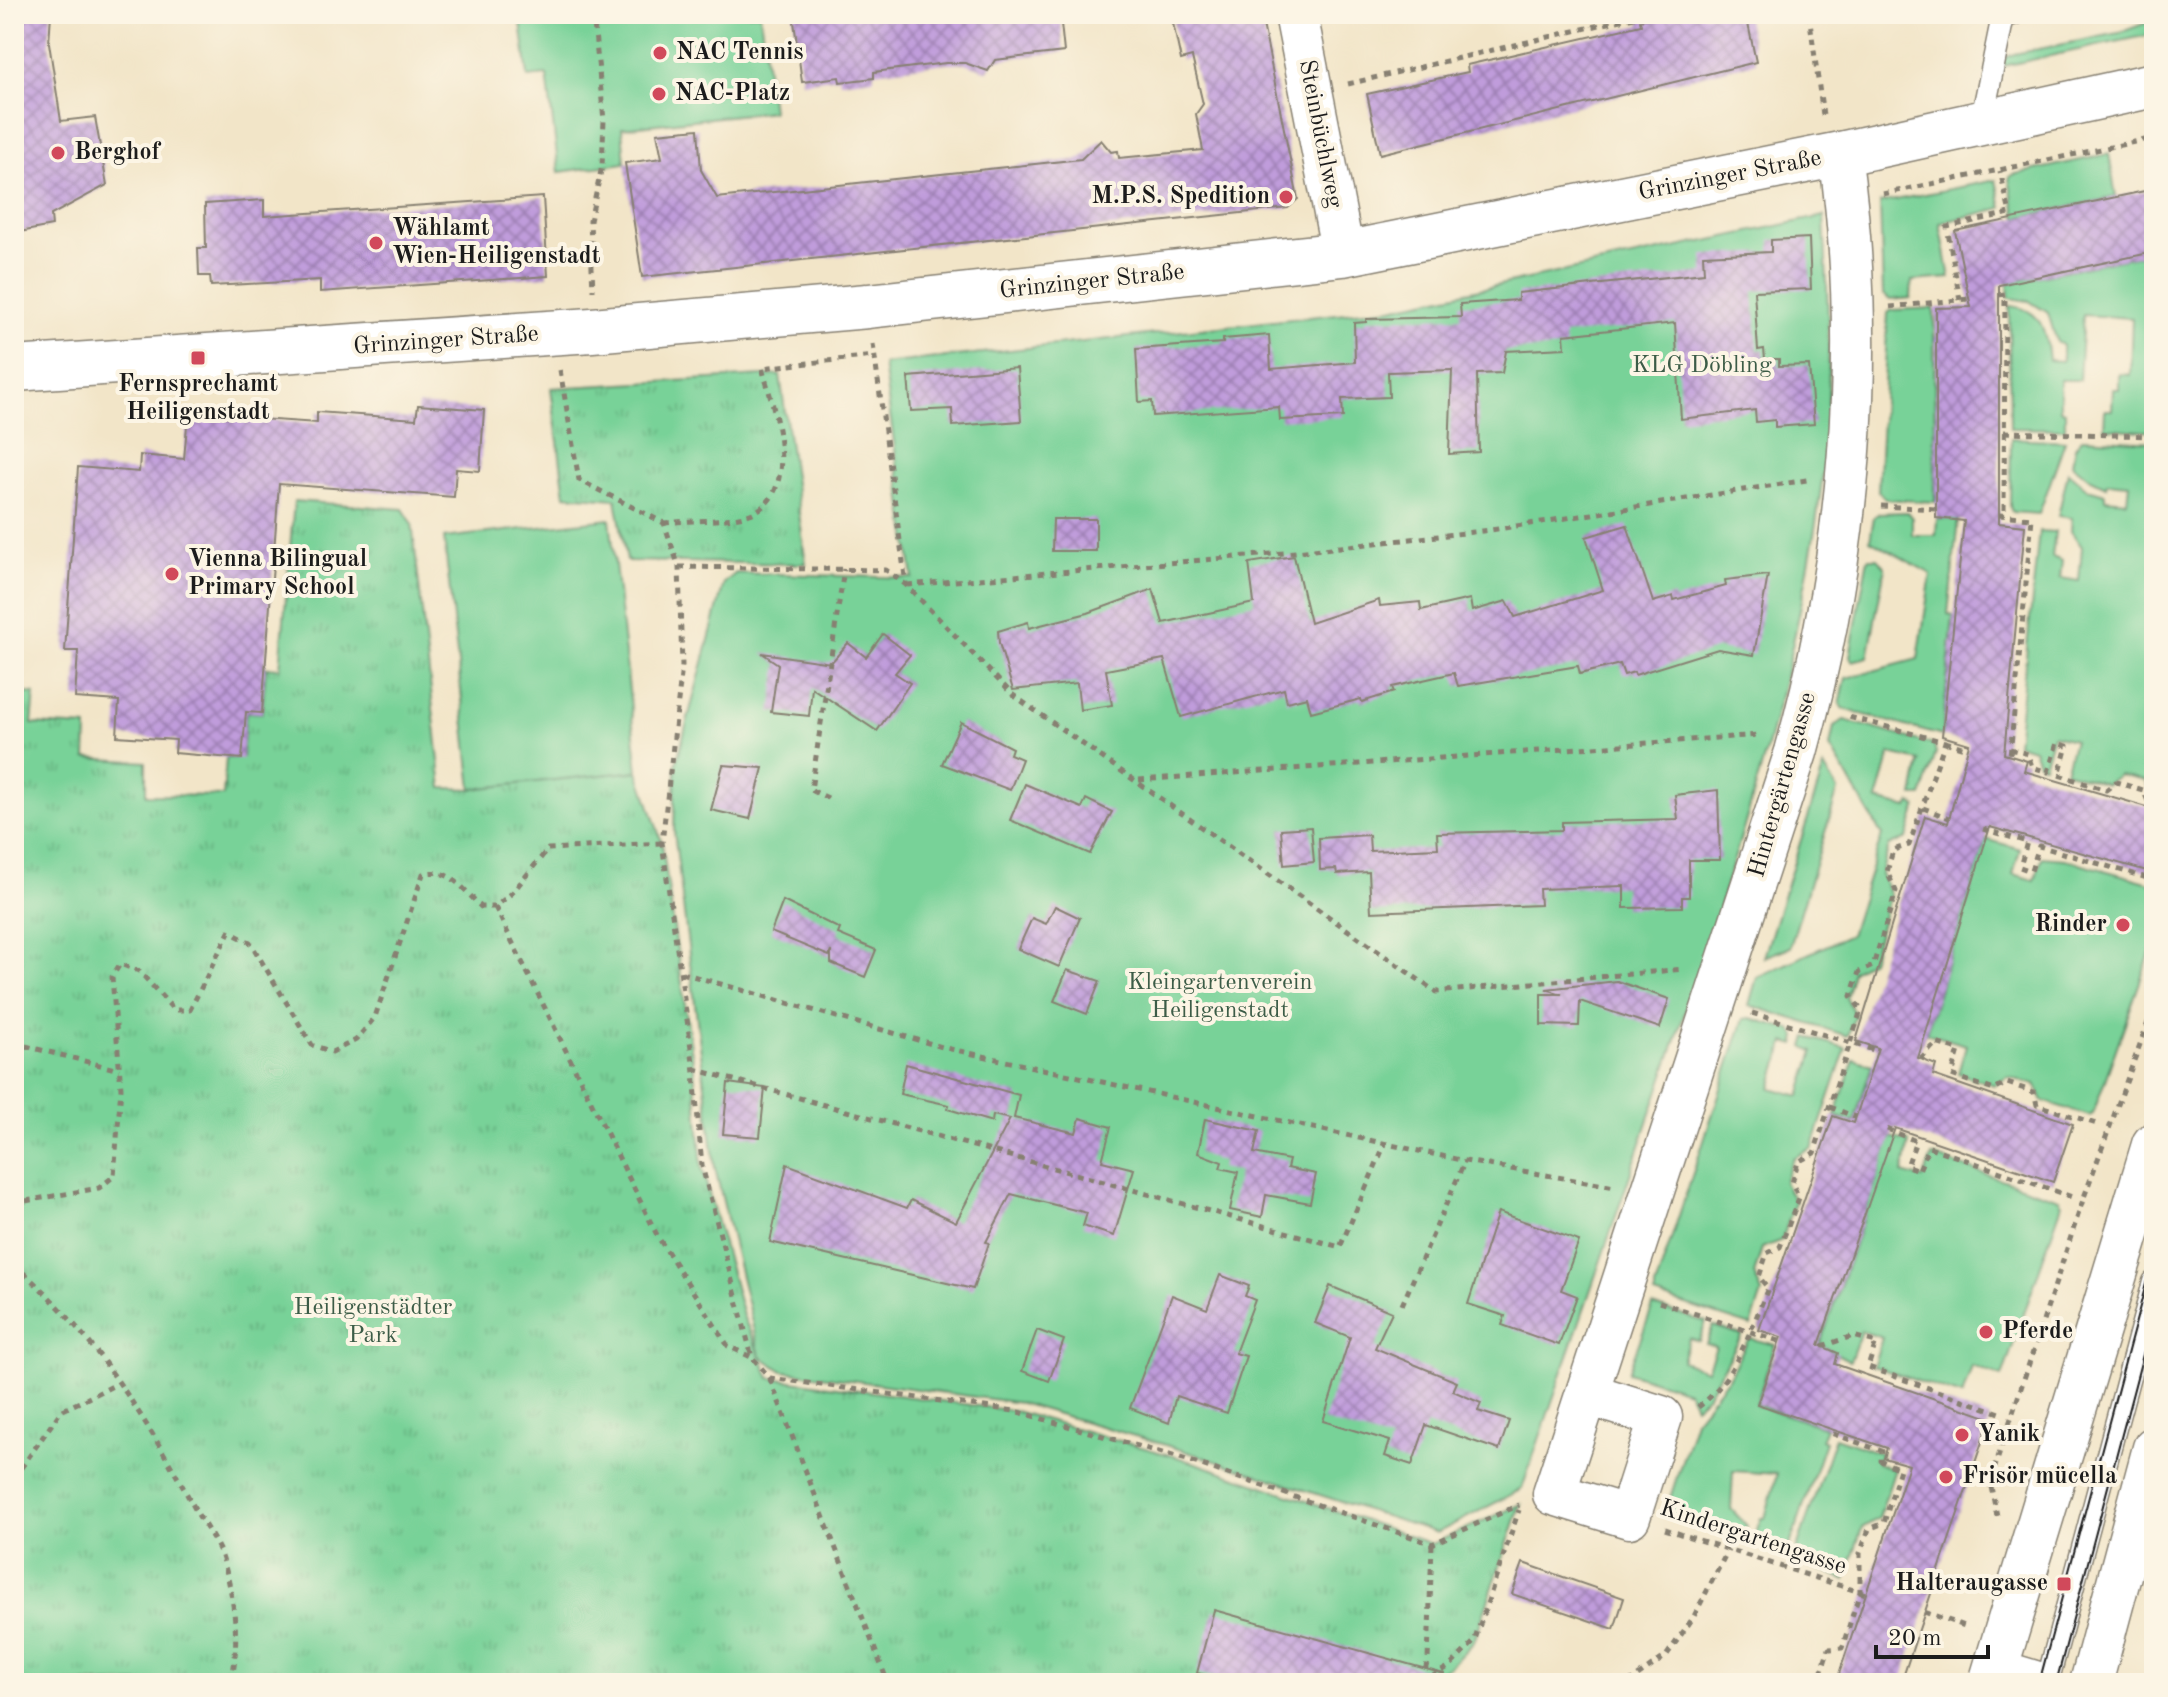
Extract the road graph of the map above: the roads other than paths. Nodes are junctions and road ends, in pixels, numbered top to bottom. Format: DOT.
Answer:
graph roads {
  1 [pos="1296,14"];
  2 [pos="2013,14"];
  3 [pos="2154,85"];
  4 [pos="1981,124"];
  5 [pos="1840,154"];
  6 [pos="1343,254"];
  7 [pos="14,369"];
  8 [pos="2154,1145"];
  9 [pos="2154,1282"];
  10 [pos="1588,1394"];
  11 [pos="2154,1448"];
  12 [pos="1984,1664"];
  13 [pos="2038,1683"];
  14 [pos="2047,1683"];
  15 [pos="2091,1683"];
  1 -- 6 [label="street, Steinbüchlweg"];
  2 -- 4 [label="lane"];
  3 -- 4 [label="street, Grinzinger Straße"];
  4 -- 5 [label="street, Grinzinger Straße"];
  5 -- 6 [label="street, Grinzinger Straße"];
  5 -- 10 [label="street, Hintergärtengasse"];
  6 -- 7 [label="street, Grinzinger Straße"];
  8 -- 12 [label="street"];
  9 -- 14 [label="lane"];
  10 -- 10 [label="street, Hintergärtengasse"];
  11 -- 15 [label="street"];
  12 -- 13 [label="street"];
}
